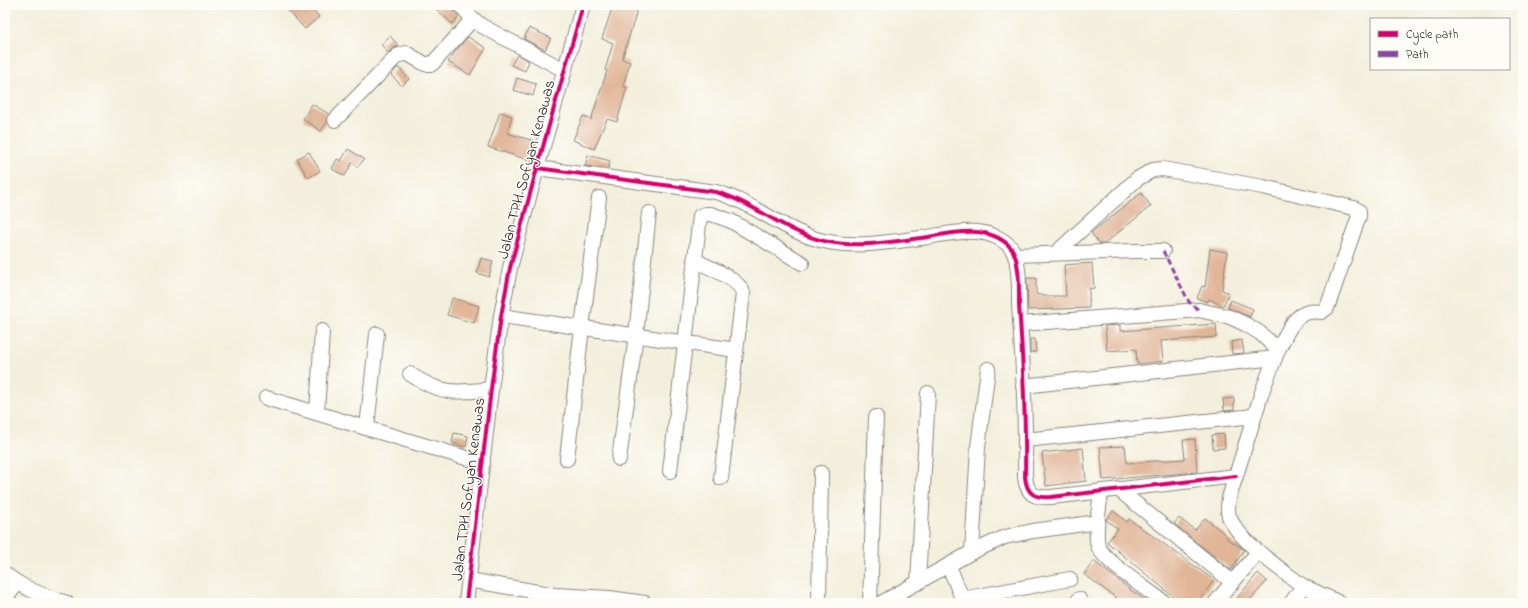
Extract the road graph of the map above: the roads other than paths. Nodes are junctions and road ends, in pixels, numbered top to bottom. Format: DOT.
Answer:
graph roads {
  1 [pos="460,5"];
  2 [pos="583,5"];
  3 [pos="473,19"];
  4 [pos="564,70"];
  5 [pos="335,120"];
  6 [pos="537,168"];
  7 [pos="599,198"];
  8 [pos="649,213"];
  9 [pos="1163,251"];
  10 [pos="1056,253"];
  11 [pos="1015,255"];
  12 [pos="694,260"];
  13 [pos="802,263"];
  14 [pos="501,316"];
  15 [pos="1020,324"];
  16 [pos="582,327"];
  17 [pos="322,331"];
  18 [pos="377,334"];
  19 [pos="636,335"];
  20 [pos="685,342"];
  21 [pos="736,350"];
  22 [pos="1277,354"];
  23 [pos="988,369"];
  24 [pos="410,374"];
  25 [pos="1022,386"];
  26 [pos="491,389"];
  27 [pos="928,393"];
  28 [pos="266,398"];
  29 [pos="317,413"];
  30 [pos="1254,416"];
  31 [pos="876,417"];
  32 [pos="367,427"];
  33 [pos="1026,440"];
  34 [pos="567,459"];
  35 [pos="619,459"];
  36 [pos="483,463"];
  37 [pos="670,471"];
  38 [pos="821,473"];
  39 [pos="1236,476"];
  40 [pos="721,478"];
  41 [pos="1118,489"];
  42 [pos="1101,491"];
  43 [pos="1098,522"];
  44 [pos="972,552"];
  45 [pos="1258,552"];
  46 [pos="949,566"];
  47 [pos="5,574"];
  48 [pos="1070,579"];
  49 [pos="469,580"];
  50 [pos="1232,582"];
  51 [pos="918,583"];
  52 [pos="17,584"];
  53 [pos="1303,586"];
  54 [pos="37,597"];
  55 [pos="901,598"];
  56 [pos="5,599"];
  57 [pos="554,599"];
  58 [pos="608,601"];
  59 [pos="963,601"];
  60 [pos="67,603"];
  61 [pos="466,603"];
  62 [pos="645,603"];
  63 [pos="820,603"];
  64 [pos="870,603"];
  65 [pos="881,603"];
  66 [pos="1165,603"];
  67 [pos="1216,603"];
  68 [pos="1291,603"];
  69 [pos="1340,603"];
  1 -- 3 [label="street"];
  2 -- 4 [label="street, Jalan TPH Sofyan Kenawas"];
  3 -- 4 [label="street"];
  3 -- 5 [label="street"];
  4 -- 6 [label="street, Jalan TPH Sofyan Kenawas"];
  6 -- 11 [label="street"];
  6 -- 14 [label="street, Jalan TPH Sofyan Kenawas"];
  7 -- 16 [label="street"];
  8 -- 19 [label="street"];
  9 -- 10 [label="street"];
  10 -- 11 [label="street"];
  10 -- 22 [label="street"];
  11 -- 15 [label="street"];
  12 -- 13 [label="street"];
  12 -- 20 [label="street"];
  12 -- 21 [label="street"];
  14 -- 16 [label="street"];
  14 -- 26 [label="street, Jalan TPH Sofyan Kenawas"];
  15 -- 22 [label="street"];
  15 -- 25 [label="street"];
  16 -- 19 [label="street"];
  16 -- 34 [label="street"];
  17 -- 29 [label="street"];
  18 -- 32 [label="street"];
  19 -- 20 [label="street"];
  19 -- 35 [label="street"];
  20 -- 21 [label="street"];
  20 -- 37 [label="street"];
  21 -- 40 [label="street"];
  22 -- 25 [label="street"];
  22 -- 30 [label="street"];
  23 -- 44 [label="street"];
  24 -- 26 [label="street"];
  25 -- 33 [label="street"];
  26 -- 36 [label="street, Jalan TPH Sofyan Kenawas"];
  27 -- 51 [label="street"];
  28 -- 29 [label="street"];
  29 -- 32 [label="street"];
  30 -- 33 [label="street"];
  30 -- 39 [label="street"];
  31 -- 64 [label="street"];
  32 -- 36 [label="street"];
  33 -- 42 [label="street"];
  36 -- 49 [label="street, Jalan TPH Sofyan Kenawas"];
  38 -- 63 [label="street"];
  39 -- 41 [label="street"];
  39 -- 45 [label="street"];
  41 -- 42 [label="street"];
  41 -- 50 [label="street"];
  42 -- 43 [label="street"];
  43 -- 44 [label="street"];
  43 -- 66 [label="street"];
  44 -- 46 [label="street"];
  45 -- 50 [label="street"];
  45 -- 53 [label="street"];
  46 -- 51 [label="street"];
  46 -- 59 [label="street"];
  47 -- 52 [label="street"];
  48 -- 59 [label="street"];
  49 -- 57 [label="street"];
  49 -- 61 [label="street, Jalan TPH Sofyan Kenawas"];
  50 -- 67 [label="street"];
  51 -- 55 [label="street"];
  52 -- 54 [label="street"];
  52 -- 56 [label="street"];
  53 -- 68 [label="street"];
  53 -- 69 [label="street"];
  54 -- 60 [label="street"];
  55 -- 65 [label="street"];
  57 -- 58 [label="street"];
  58 -- 62 [label="street"];
}
